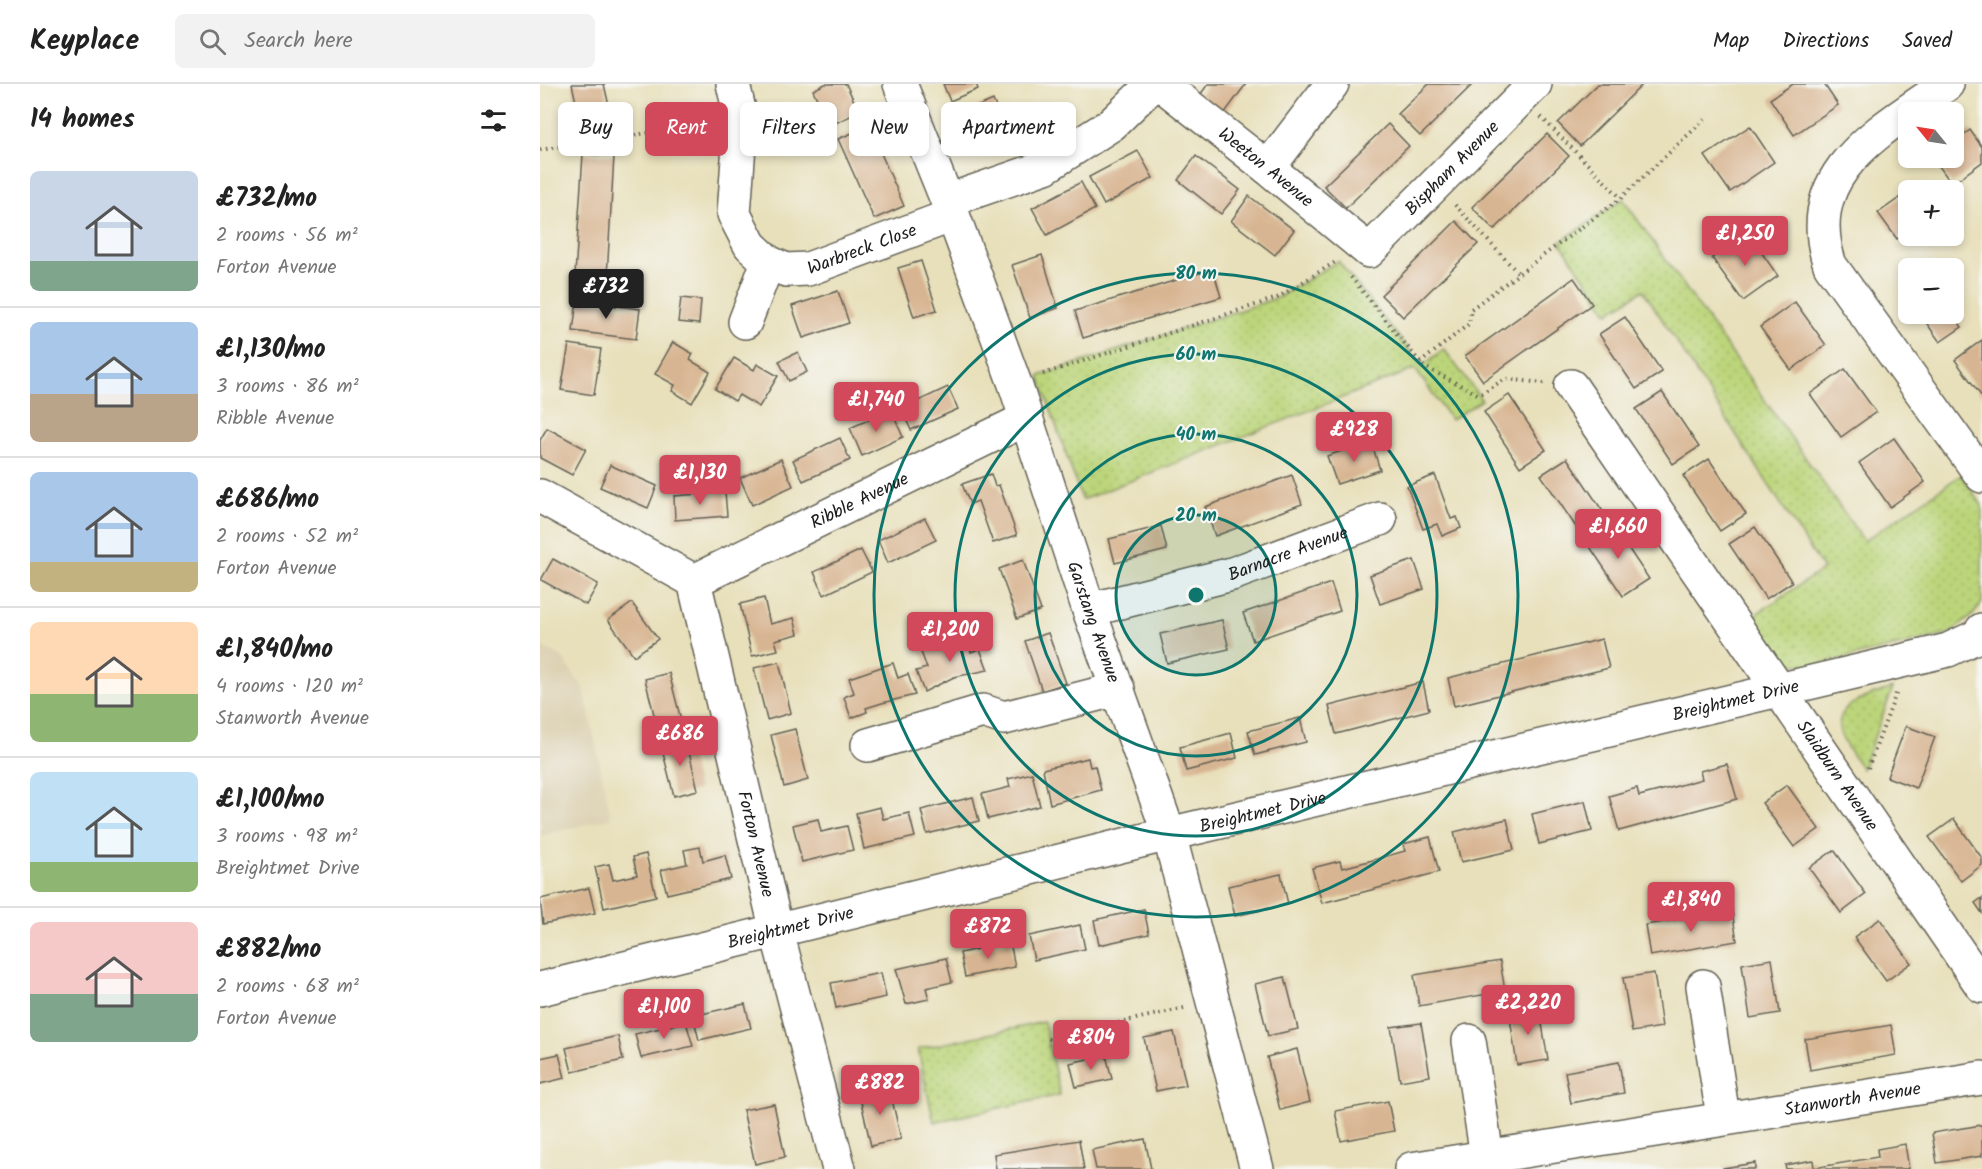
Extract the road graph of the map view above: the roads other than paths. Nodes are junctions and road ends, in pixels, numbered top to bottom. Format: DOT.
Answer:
graph roads {
  1 [pos="733,84"];
  2 [pos="900,84"];
  3 [pos="1153,84"];
  4 [pos="1161,84"];
  5 [pos="1332,84"];
  6 [pos="1947,84"];
  7 [pos="1528,90"];
  8 [pos="1268,168"];
  9 [pos="950,208"];
  10 [pos="1353,249"];
  11 [pos="768,262"];
  12 [pos="745,322"];
  13 [pos="1571,386"];
  14 [pos="1026,419"];
  15 [pos="1982,476"];
  16 [pos="540,496"];
  17 [pos="1380,519"];
  18 [pos="694,581"];
  19 [pos="1089,610"];
  20 [pos="1982,630"];
  21 [pos="1118,689"];
  22 [pos="1780,689"];
  23 [pos="867,745"];
  24 [pos="1169,834"];
  25 [pos="777,932"];
  26 [pos="1703,986"];
  27 [pos="1982,986"];
  28 [pos="540,989"];
  29 [pos="1469,1041"];
  30 [pos="1982,1078"];
  31 [pos="1723,1117"];
  32 [pos="1487,1156"];
  33 [pos="839,1169"];
  34 [pos="1257,1169"];
  35 [pos="1411,1169"];
  1 -- 11 [label="street"];
  2 -- 9 [label="street, Garstang Avenue"];
  3 -- 9 [label="street, Warbreck Close"];
  4 -- 8 [label="street, Weeton Avenue"];
  5 -- 8 [label="street"];
  6 -- 15 [label="street"];
  7 -- 10 [label="street, Bispham Avenue"];
  8 -- 10 [label="street, Weeton Avenue"];
  9 -- 11 [label="street, Warbreck Close"];
  9 -- 14 [label="street, Garstang Avenue"];
  11 -- 12 [label="street"];
  13 -- 22 [label="street, Slaidburn Avenue"];
  14 -- 18 [label="street, Ribble Avenue"];
  14 -- 19 [label="street, Garstang Avenue"];
  16 -- 18 [label="street"];
  17 -- 19 [label="street, Barnacre Avenue"];
  18 -- 25 [label="street, Forton Avenue"];
  19 -- 21 [label="street, Garstang Avenue"];
  20 -- 22 [label="street, Breightmet Drive"];
  21 -- 23 [label="street"];
  21 -- 24 [label="street, Garstang Avenue"];
  22 -- 24 [label="street, Breightmet Drive"];
  22 -- 27 [label="street, Slaidburn Avenue"];
  24 -- 25 [label="street, Breightmet Drive"];
  24 -- 34 [label="street, Garstang Avenue"];
  25 -- 28 [label="street, Breightmet Drive"];
  25 -- 33 [label="street, Forton Avenue"];
  26 -- 31 [label="street"];
  29 -- 32 [label="street"];
  30 -- 31 [label="street, Stanworth Avenue"];
  31 -- 32 [label="street, Stanworth Avenue"];
  32 -- 35 [label="street, Stanworth Avenue"];
}
